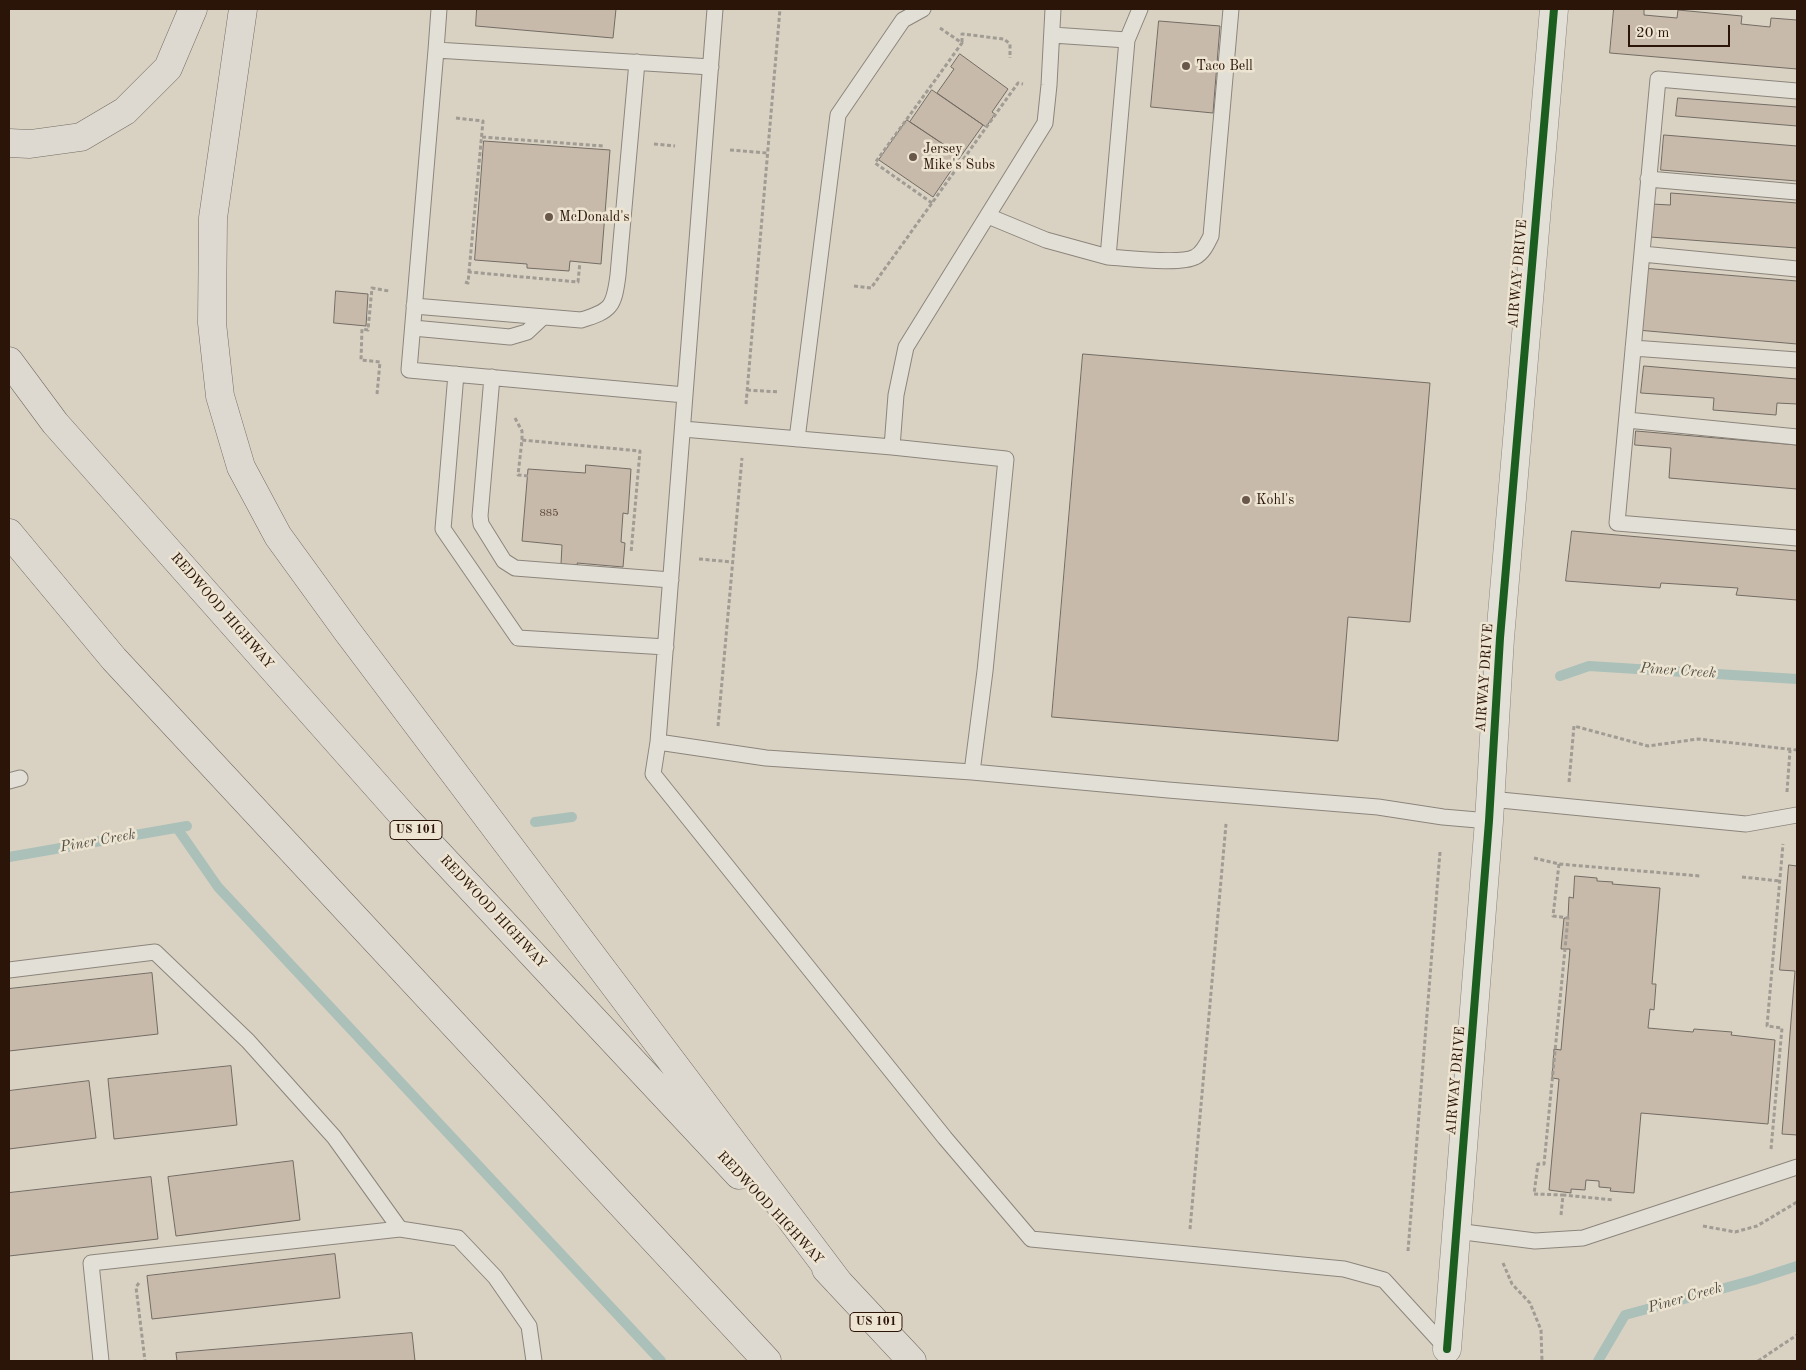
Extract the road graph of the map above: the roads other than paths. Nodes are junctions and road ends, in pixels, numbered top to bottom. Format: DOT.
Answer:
graph roads {
  1 [pos="193,9"];
  2 [pos="243,9"];
  3 [pos="439,9"];
  4 [pos="715,9"];
  5 [pos="923,9"];
  6 [pos="1053,9"];
  7 [pos="1140,9"];
  8 [pos="1231,9"];
  9 [pos="1554,9"];
  10 [pos="1052,35"];
  11 [pos="1127,40"];
  12 [pos="436,50"];
  13 [pos="637,62"];
  14 [pos="711,67"];
  15 [pos="1797,91"];
  16 [pos="9,142"];
  17 [pos="1648,179"];
  18 [pos="1797,192"];
  19 [pos="988,216"];
  20 [pos="1642,254"];
  21 [pos="1108,256"];
  22 [pos="1797,269"];
  23 [pos="414,306"];
  24 [pos="543,317"];
  25 [pos="413,328"];
  26 [pos="1633,348"];
  27 [pos="1797,360"];
  28 [pos="9,361"];
  29 [pos="456,374"];
  30 [pos="492,377"];
  31 [pos="685,396"];
  32 [pos="1627,420"];
  33 [pos="683,429"];
  34 [pos="1797,437"];
  35 [pos="797,439"];
  36 [pos="892,447"];
  37 [pos="9,533"];
  38 [pos="1797,538"];
  39 [pos="671,580"];
  40 [pos="666,647"];
  41 [pos="658,742"];
  42 [pos="972,772"];
  43 [pos="1490,810"];
  44 [pos="1797,815"];
  45 [pos="9,970"];
  46 [pos="1797,1167"];
  47 [pos="400,1229"];
  48 [pos="1456,1231"];
  49 [pos="839,1283"];
  50 [pos="1447,1349"];
  51 [pos="101,1361"];
  52 [pos="534,1361"];
  53 [pos="767,1361"];
  54 [pos="912,1361"];
  1 -- 16 [label="highway"];
  2 -- 49 [label="highway"];
  3 -- 12 [label="lane"];
  4 -- 14 [label="lane"];
  5 -- 35 [label="lane"];
  6 -- 10 [label="lane"];
  7 -- 11 [label="lane"];
  8 -- 21 [label="lane"];
  9 -- 43 [label="street, AIRWAY DRIVE"];
  10 -- 11 [label="lane"];
  10 -- 19 [label="lane"];
  11 -- 21 [label="lane"];
  12 -- 13 [label="lane"];
  12 -- 23 [label="lane"];
  13 -- 14 [label="lane"];
  13 -- 24 [label="lane"];
  14 -- 31 [label="lane"];
  15 -- 17 [label="lane"];
  17 -- 18 [label="lane"];
  17 -- 20 [label="lane"];
  19 -- 21 [label="lane"];
  19 -- 36 [label="lane"];
  20 -- 22 [label="lane"];
  20 -- 26 [label="lane"];
  23 -- 24 [label="lane"];
  23 -- 25 [label="lane"];
  24 -- 25 [label="lane"];
  25 -- 29 [label="lane"];
  26 -- 27 [label="lane"];
  26 -- 32 [label="lane"];
  28 -- 49 [label="highway, REDWOOD HIGHWAY / US 101"];
  29 -- 30 [label="lane"];
  29 -- 40 [label="lane"];
  30 -- 31 [label="lane"];
  30 -- 39 [label="lane"];
  31 -- 33 [label="lane"];
  32 -- 34 [label="lane"];
  32 -- 38 [label="lane"];
  33 -- 35 [label="lane"];
  33 -- 39 [label="lane"];
  35 -- 36 [label="lane"];
  36 -- 42 [label="lane"];
  37 -- 53 [label="highway"];
  39 -- 40 [label="lane"];
  40 -- 41 [label="lane"];
  41 -- 42 [label="lane"];
  41 -- 50 [label="lane"];
  42 -- 43 [label="lane"];
  43 -- 44 [label="lane"];
  43 -- 48 [label="street, AIRWAY DRIVE"];
  45 -- 47 [label="lane"];
  46 -- 48 [label="lane"];
  47 -- 51 [label="lane"];
  47 -- 52 [label="lane"];
  48 -- 50 [label="street, AIRWAY DRIVE"];
  49 -- 54 [label="highway, REDWOOD HIGHWAY / US 101"];
}
